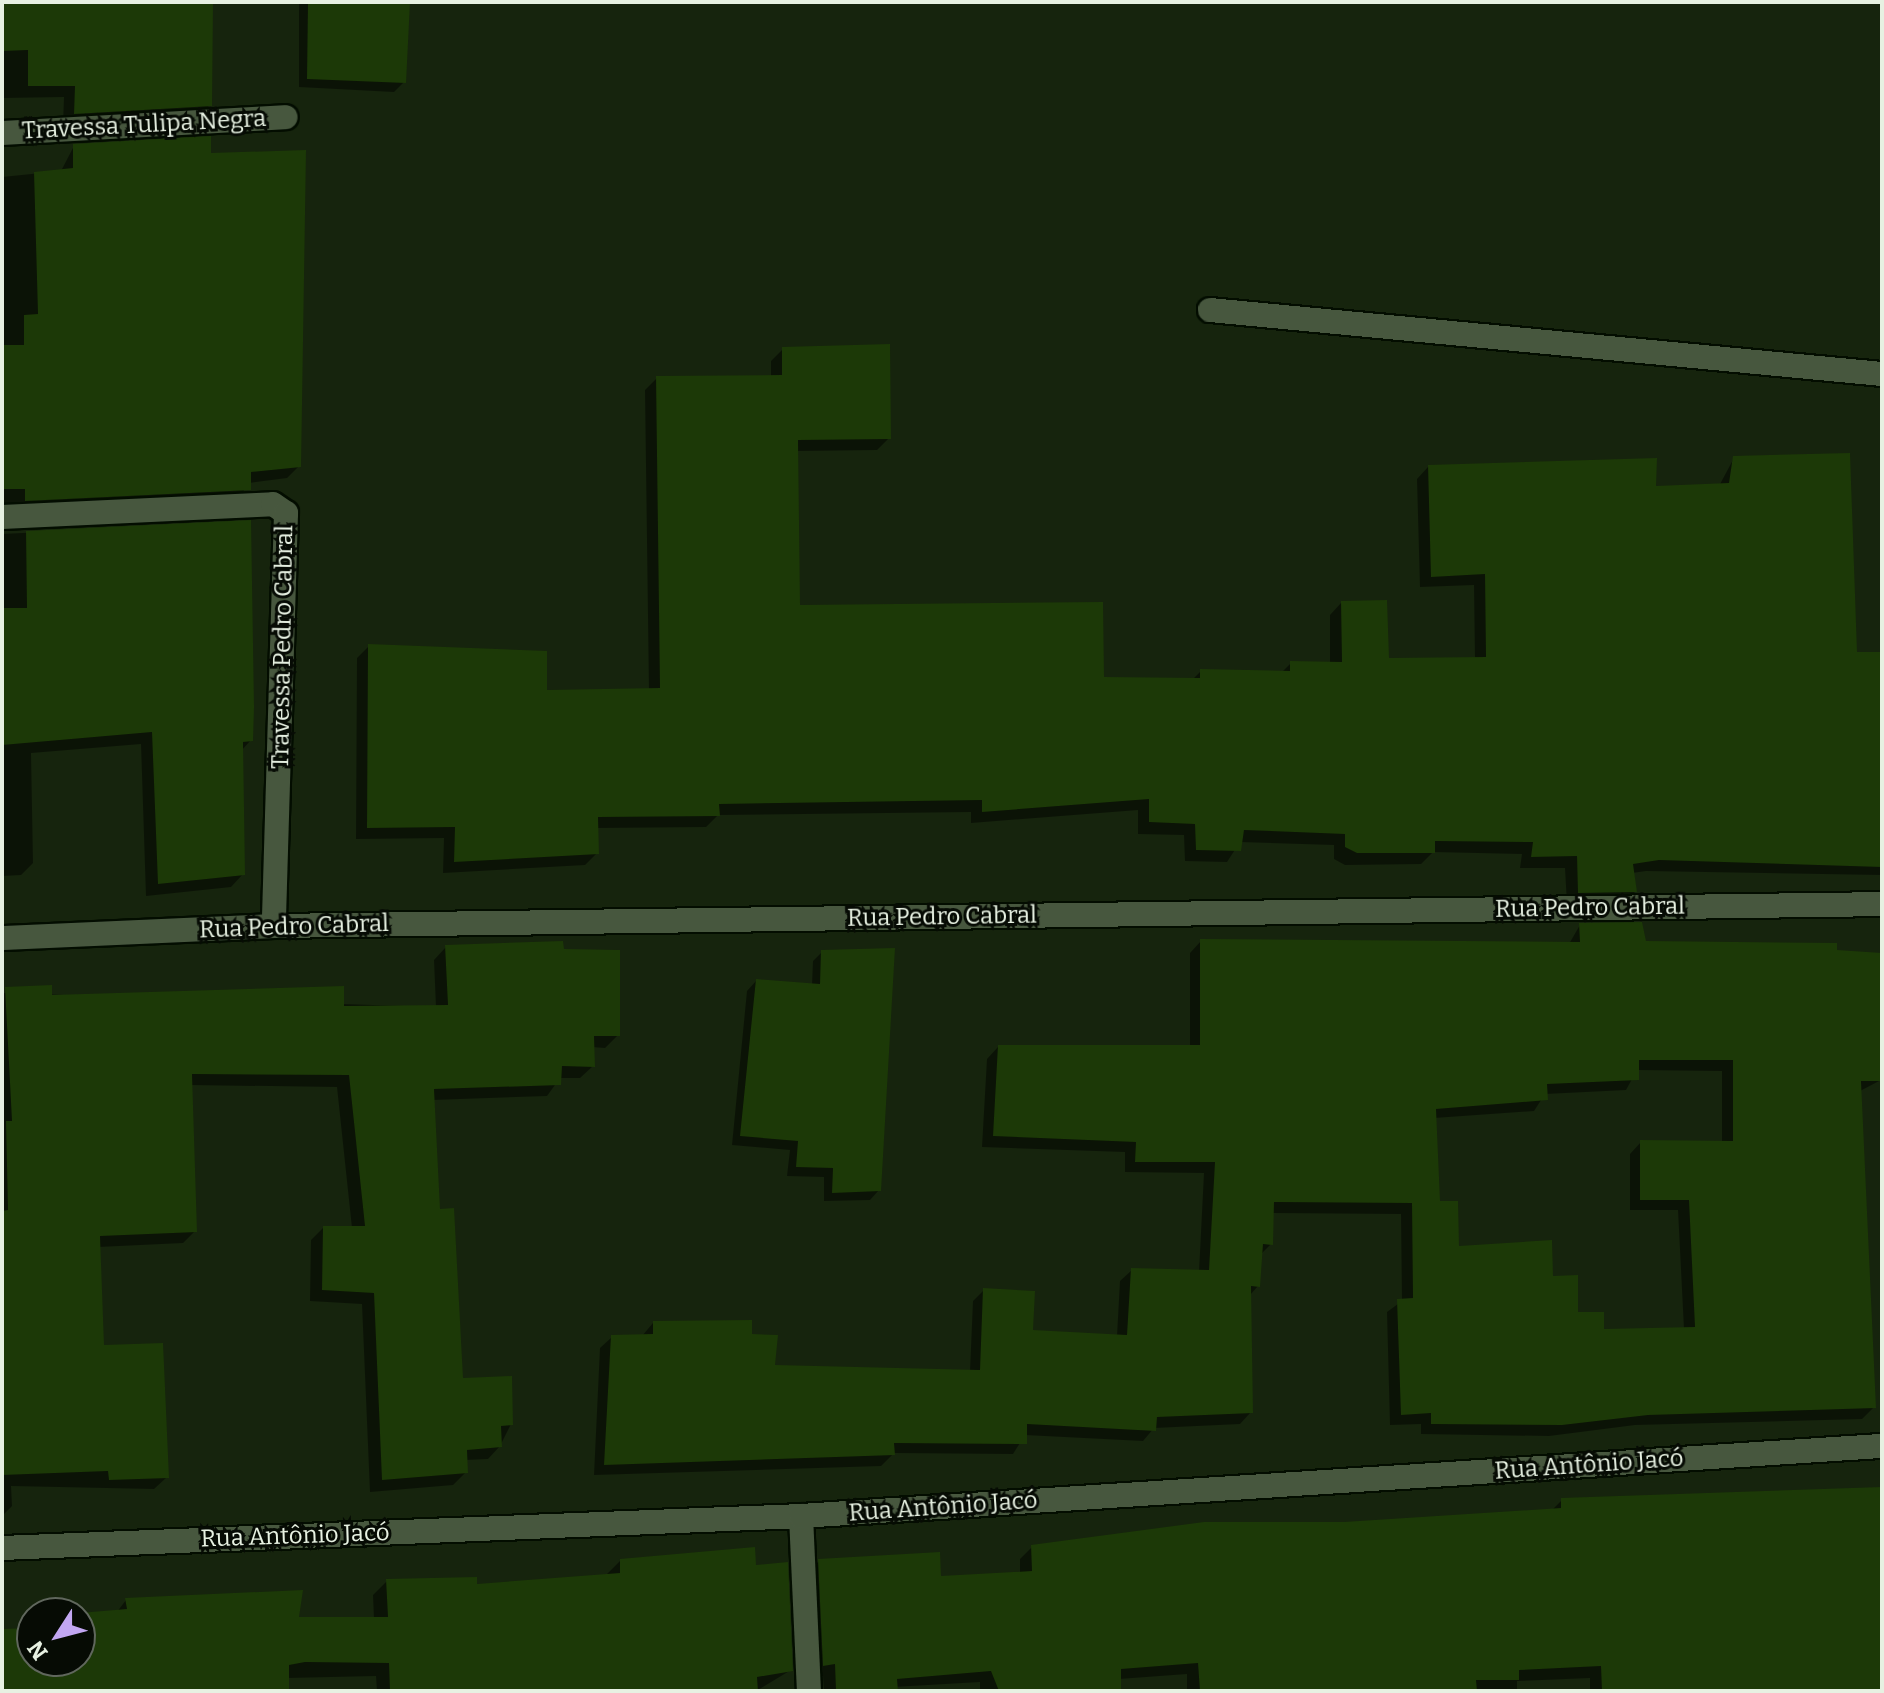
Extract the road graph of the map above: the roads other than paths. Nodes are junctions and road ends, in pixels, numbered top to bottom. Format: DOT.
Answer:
graph roads {
  1 [pos="286,117"];
  2 [pos="2,133"];
  3 [pos="1210,310"];
  4 [pos="1882,374"];
  5 [pos="2,517"];
  6 [pos="1882,904"];
  7 [pos="274,926"];
  8 [pos="2,938"];
  9 [pos="1882,1446"];
  10 [pos="801,1516"];
  11 [pos="2,1548"];
  12 [pos="809,1691"];
  1 -- 2 [label="street, Travessa Tulipa Negra"];
  3 -- 4 [label="street"];
  5 -- 7 [label="street, Travessa Pedro Cabral"];
  6 -- 7 [label="street, Rua Pedro Cabral"];
  7 -- 8 [label="street, Rua Pedro Cabral"];
  9 -- 10 [label="street, Rua Antônio Jacó"];
  10 -- 11 [label="street, Rua Antônio Jacó"];
  10 -- 12 [label="street"];
}
